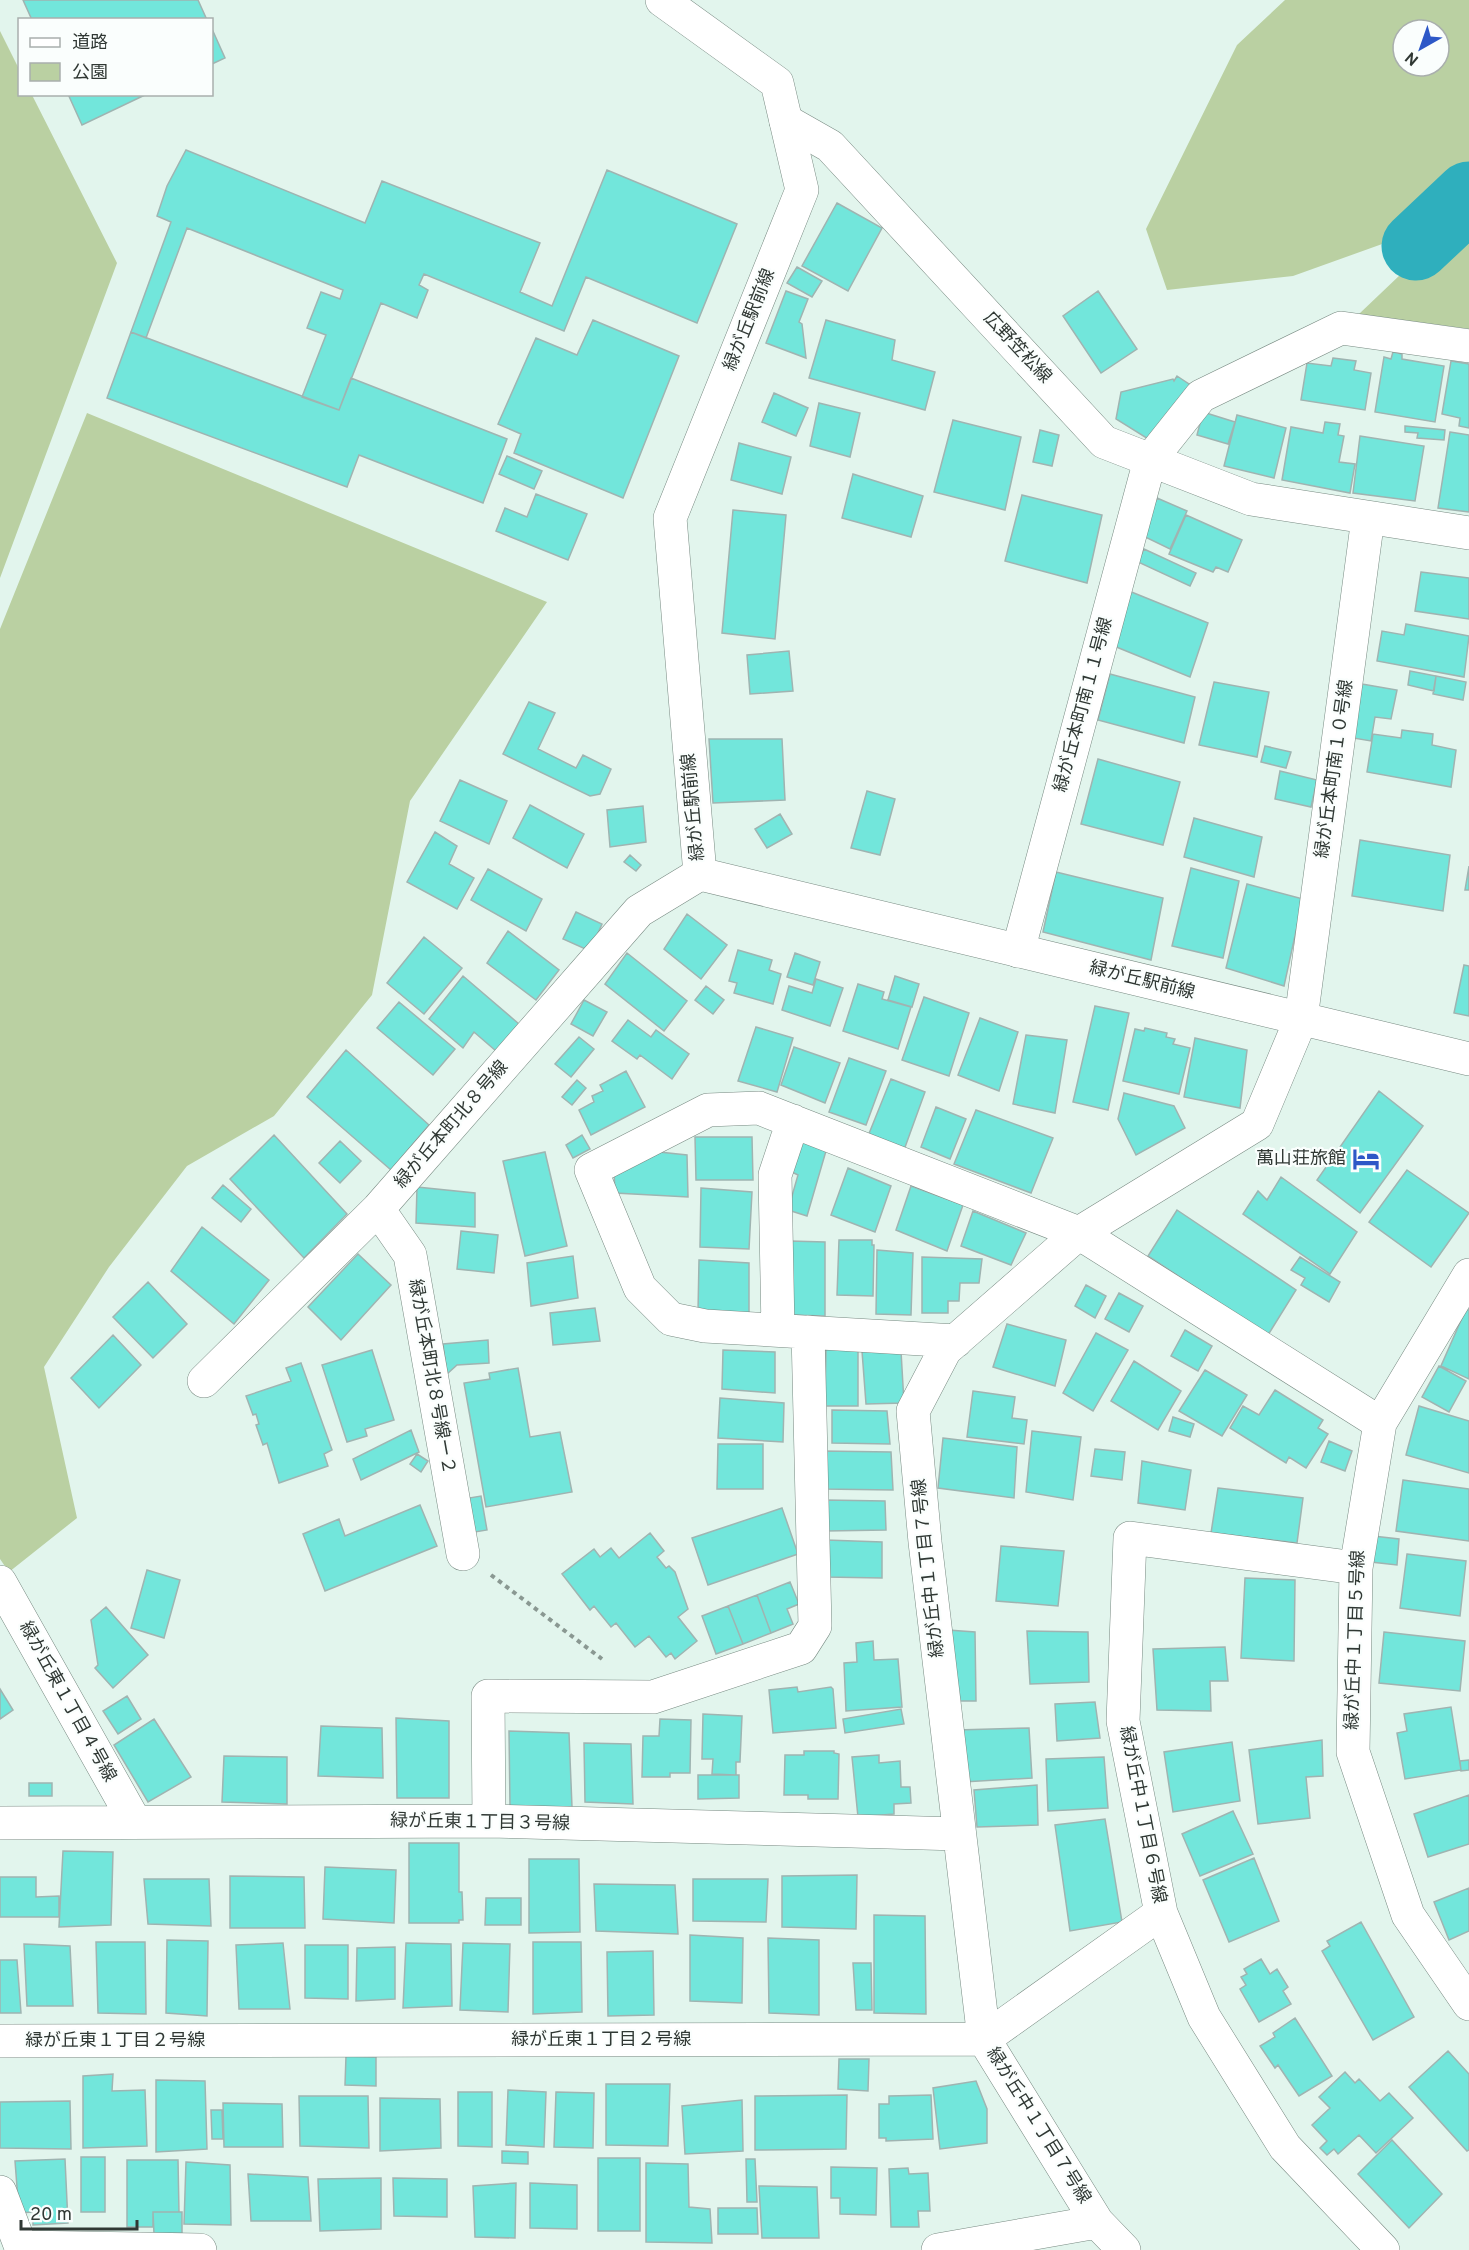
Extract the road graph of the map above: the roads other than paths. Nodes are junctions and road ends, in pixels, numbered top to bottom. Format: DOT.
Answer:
graph roads {
  1 [pos="662,0"];
  2 [pos="786,121"];
  3 [pos="1469,346"];
  4 [pos="1150,460"];
  5 [pos="1368,518"];
  6 [pos="1469,533"];
  7 [pos="700,874"];
  8 [pos="1017,951"];
  9 [pos="1301,1019"];
  10 [pos="1469,1059"];
  11 [pos="793,1121"];
  12 [pos="378,1209"];
  13 [pos="1079,1233"];
  14 [pos="1469,1275"];
  15 [pos="793,1331"];
  16 [pos="956,1341"];
  17 [pos="204,1381"];
  18 [pos="1380,1423"];
  19 [pos="463,1554"];
  20 [pos="1356,1568"];
  21 [pos="0,1582"];
  22 [pos="489,1821"];
  23 [pos="135,1822"];
  24 [pos="0,1823"];
  25 [pos="959,1834"];
  26 [pos="1161,1913"];
  27 [pos="1469,2004"];
  28 [pos="984,2039"];
  29 [pos="0,2041"];
  30 [pos="0,2192"];
  31 [pos="1097,2222"];
  32 [pos="21,2249"];
  33 [pos="200,2250"];
  34 [pos="938,2250"];
  35 [pos="1124,2250"];
  36 [pos="1383,2250"];
  1 -- 2 [label="street"];
  2 -- 4 [label="street, 広野笠松線"];
  2 -- 7 [label="street, 緑が丘駅前線"];
  3 -- 4 [label="street"];
  4 -- 5 [label="street, 広野笠松線"];
  4 -- 8 [label="street, 緑が丘本町南１１号線"];
  5 -- 6 [label="street, 広野笠松線"];
  5 -- 9 [label="street, 緑が丘本町南１０号線"];
  7 -- 8 [label="street, 緑が丘駅前線"];
  7 -- 12 [label="street, 緑が丘本町北８号線"];
  8 -- 9 [label="street, 緑が丘駅前線"];
  9 -- 10 [label="street, 緑が丘駅前線"];
  9 -- 13 [label="street, 緑が丘中１丁目７号線"];
  11 -- 13 [label="street"];
  11 -- 15 [label="street"];
  11 -- 15 [label="street"];
  12 -- 17 [label="street, 緑が丘本町北８号線"];
  12 -- 19 [label="street, 緑が丘本町北８号線ー２"];
  13 -- 16 [label="street, 緑が丘中１丁目７号線"];
  13 -- 18 [label="street"];
  14 -- 18 [label="street, 緑が丘中１丁目５号線"];
  15 -- 16 [label="street"];
  15 -- 22 [label="street"];
  16 -- 25 [label="street, 緑が丘中１丁目７号線"];
  18 -- 20 [label="street, 緑が丘中１丁目５号線"];
  20 -- 26 [label="street, 緑が丘中１丁目６号線"];
  20 -- 27 [label="street, 緑が丘中１丁目５号線"];
  21 -- 23 [label="street, 緑が丘東１丁目４号線"];
  22 -- 23 [label="street, 緑が丘東１丁目３号線"];
  22 -- 25 [label="street, 緑が丘東１丁目３号線"];
  23 -- 24 [label="street, 緑が丘東１丁目３号線"];
  25 -- 28 [label="street, 緑が丘中１丁目７号線"];
  26 -- 28 [label="street"];
  26 -- 36 [label="street, 緑が丘中１丁目６号線"];
  28 -- 29 [label="street, 緑が丘東１丁目２号線"];
  28 -- 31 [label="street, 緑が丘中１丁目７号線"];
  30 -- 32 [label="street"];
  31 -- 34 [label="street"];
  31 -- 35 [label="street, 緑が丘中１丁目７号線"];
  32 -- 33 [label="street"];
}
